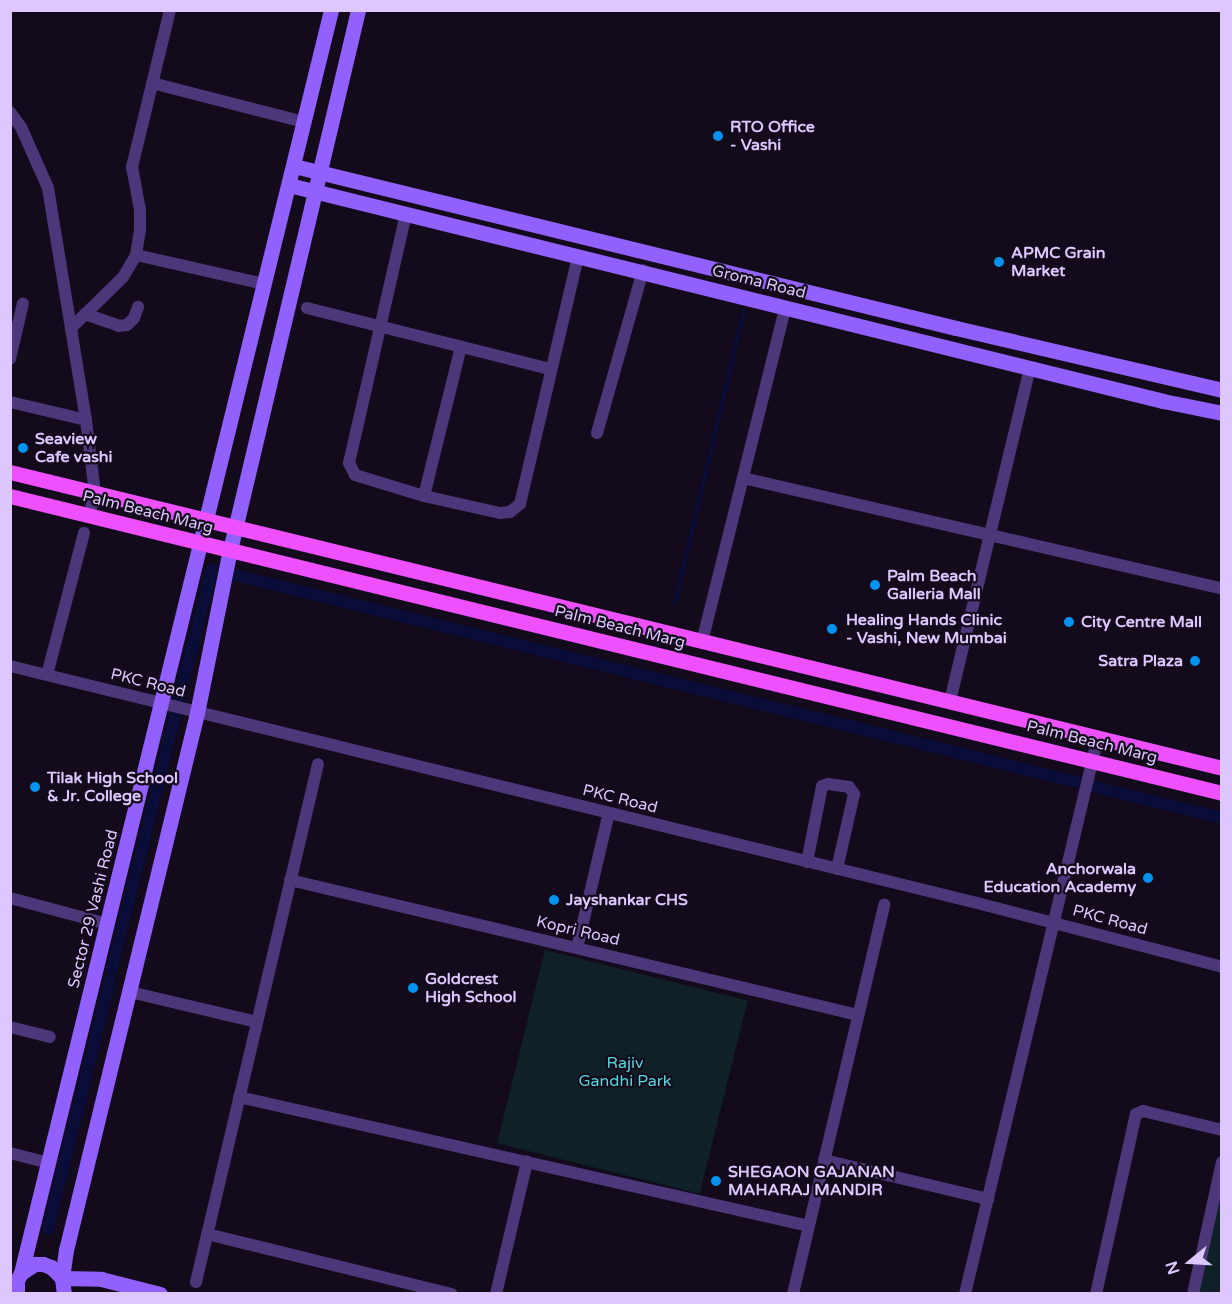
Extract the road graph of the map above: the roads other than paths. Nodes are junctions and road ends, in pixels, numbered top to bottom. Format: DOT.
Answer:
graph roads {
  1 [pos="170,10"];
  2 [pos="331,10"];
  3 [pos="358,10"];
  4 [pos="152,83"];
  5 [pos="10,112"];
  6 [pos="304,122"];
  7 [pos="294,166"];
  8 [pos="320,172"];
  9 [pos="289,185"];
  10 [pos="315,192"];
  11 [pos="406,214"];
  12 [pos="136,255"];
  13 [pos="578,257"];
  14 [pos="643,270"];
  15 [pos="265,284"];
  16 [pos="23,303"];
  17 [pos="138,307"];
  18 [pos="307,308"];
  19 [pos="785,308"];
  20 [pos="85,314"];
  21 [pos="379,327"];
  22 [pos="71,328"];
  23 [pos="461,347"];
  24 [pos="10,359"];
  25 [pos="1030,368"];
  26 [pos="550,369"];
  27 [pos="1170,379"];
  28 [pos="1221,390"];
  29 [pos="1163,401"];
  30 [pos="10,402"];
  31 [pos="1221,413"];
  32 [pos="86,420"];
  33 [pos="597,433"];
  34 [pos="10,472"];
  35 [pos="743,478"];
  36 [pos="95,493"];
  37 [pos="10,496"];
  38 [pos="424,496"];
  39 [pos="89,516"];
  40 [pos="208,519"];
  41 [pos="236,526"];
  42 [pos="84,533"];
  43 [pos="990,536"];
  44 [pos="202,544"];
  45 [pos="230,550"];
  46 [pos="1221,589"];
  47 [pos="702,642"];
  48 [pos="10,666"];
  49 [pos="47,675"];
  50 [pos="950,701"];
  51 [pos="162,704"];
  52 [pos="197,712"];
  53 [pos="1098,737"];
  54 [pos="1092,761"];
  55 [pos="318,764"];
  56 [pos="1221,768"];
  57 [pos="1221,793"];
  58 [pos="609,813"];
  59 [pos="807,862"];
  60 [pos="837,869"];
  61 [pos="290,880"];
  62 [pos="10,898"];
  63 [pos="884,905"];
  64 [pos="1054,922"];
  65 [pos="108,924"];
  66 [pos="577,948"];
  67 [pos="1221,967"];
  68 [pos="130,992"];
  69 [pos="858,1015"];
  70 [pos="257,1022"];
  71 [pos="10,1027"];
  72 [pos="50,1037"];
  73 [pos="239,1097"];
  74 [pos="1221,1130"];
  75 [pos="10,1153"];
  76 [pos="824,1160"];
  77 [pos="527,1162"];
  78 [pos="1221,1162"];
  79 [pos="49,1163"];
  80 [pos="988,1199"];
  81 [pos="809,1226"];
  82 [pos="207,1234"];
  83 [pos="16,1276"];
  84 [pos="62,1278"];
  85 [pos="196,1282"];
  86 [pos="17,1293"];
  87 [pos="64,1293"];
  88 [pos="160,1293"];
  89 [pos="452,1293"];
  90 [pos="495,1293"];
  91 [pos="793,1293"];
  92 [pos="965,1293"];
  93 [pos="1096,1293"];
  94 [pos="1192,1293"];
  1 -- 4 [label="street"];
  2 -- 6 [label="main road, Sector 29 Vashi Road"];
  3 -- 8 [label="main road"];
  4 -- 6 [label="street"];
  4 -- 12 [label="street"];
  5 -- 22 [label="street"];
  6 -- 7 [label="main road, Sector 29 Vashi Road"];
  7 -- 8 [label="main road, Groma Road"];
  7 -- 9 [label="main road, Sector 29 Vashi Road"];
  8 -- 10 [label="main road"];
  8 -- 27 [label="main road, Groma Road"];
  9 -- 10 [label="main road, Groma Road"];
  9 -- 15 [label="main road, Sector 29 Vashi Road"];
  10 -- 11 [label="main road, Groma Road"];
  10 -- 41 [label="main road"];
  11 -- 13 [label="main road, Groma Road"];
  11 -- 21 [label="street"];
  12 -- 15 [label="street"];
  12 -- 20 [label="street"];
  13 -- 14 [label="main road, Groma Road"];
  13 -- 26 [label="street"];
  14 -- 19 [label="main road, Groma Road"];
  14 -- 33 [label="street"];
  15 -- 40 [label="main road, Sector 29 Vashi Road"];
  16 -- 24 [label="street"];
  17 -- 20 [label="street"];
  18 -- 21 [label="street"];
  19 -- 25 [label="main road, Groma Road"];
  19 -- 35 [label="street"];
  20 -- 22 [label="street"];
  21 -- 23 [label="street"];
  21 -- 38 [label="street"];
  22 -- 32 [label="street"];
  23 -- 26 [label="street"];
  23 -- 38 [label="street"];
  25 -- 29 [label="main road, Groma Road"];
  25 -- 43 [label="street"];
  26 -- 38 [label="street"];
  27 -- 28 [label="main road, Groma Road"];
  27 -- 29 [label="main road"];
  29 -- 31 [label="main road, Groma Road"];
  30 -- 32 [label="street"];
  32 -- 36 [label="street"];
  34 -- 36 [label="main road, Palm Beach Marg"];
  35 -- 43 [label="street"];
  35 -- 47 [label="street"];
  36 -- 39 [label="street"];
  36 -- 40 [label="main road, Palm Beach Marg"];
  37 -- 39 [label="main road, Palm Beach Marg"];
  39 -- 44 [label="main road, Palm Beach Marg"];
  40 -- 41 [label="main road, Palm Beach Marg"];
  40 -- 44 [label="main road, Sector 29 Vashi Road"];
  41 -- 45 [label="main road"];
  41 -- 47 [label="main road, Palm Beach Marg"];
  42 -- 49 [label="street"];
  43 -- 46 [label="street"];
  43 -- 50 [label="street"];
  44 -- 45 [label="main road, Palm Beach Marg"];
  44 -- 51 [label="main road, Sector 29 Vashi Road"];
  45 -- 52 [label="main road"];
  45 -- 54 [label="main road, Palm Beach Marg"];
  47 -- 50 [label="main road, Palm Beach Marg"];
  48 -- 49 [label="street, PKC Road"];
  49 -- 51 [label="street, PKC Road"];
  50 -- 53 [label="main road, Palm Beach Marg"];
  51 -- 52 [label="street, PKC Road"];
  51 -- 65 [label="main road, Sector 29 Vashi Road"];
  52 -- 58 [label="street, PKC Road"];
  52 -- 68 [label="main road"];
  53 -- 54 [label="street"];
  53 -- 56 [label="main road, Palm Beach Marg"];
  54 -- 57 [label="main road, Palm Beach Marg"];
  54 -- 64 [label="street"];
  55 -- 61 [label="street"];
  58 -- 59 [label="street, PKC Road"];
  58 -- 66 [label="street"];
  59 -- 60 [label="street, PKC Road"];
  59 -- 60 [label="street"];
  60 -- 64 [label="street, PKC Road"];
  61 -- 66 [label="street, Kopri Road"];
  61 -- 70 [label="street"];
  62 -- 65 [label="street"];
  63 -- 69 [label="street"];
  64 -- 67 [label="street, PKC Road"];
  64 -- 80 [label="street"];
  65 -- 79 [label="main road, Sector 29 Vashi Road"];
  66 -- 69 [label="street, Kopri Road"];
  68 -- 70 [label="street"];
  68 -- 84 [label="main road"];
  69 -- 76 [label="street"];
  70 -- 73 [label="street"];
  71 -- 72 [label="street"];
  73 -- 77 [label="street"];
  73 -- 82 [label="street"];
  74 -- 93 [label="street"];
  75 -- 79 [label="street"];
  76 -- 80 [label="street"];
  76 -- 81 [label="street"];
  77 -- 81 [label="street"];
  77 -- 90 [label="street"];
  78 -- 94 [label="street"];
  79 -- 83 [label="main road, Sector 29 Vashi Road"];
  80 -- 92 [label="street"];
  81 -- 91 [label="street"];
  82 -- 85 [label="street"];
  82 -- 89 [label="street"];
  83 -- 84 [label="main road"];
  83 -- 86 [label="main road, Sector 29 Vashi Road"];
  84 -- 87 [label="main road"];
  84 -- 88 [label="main road"];
}
